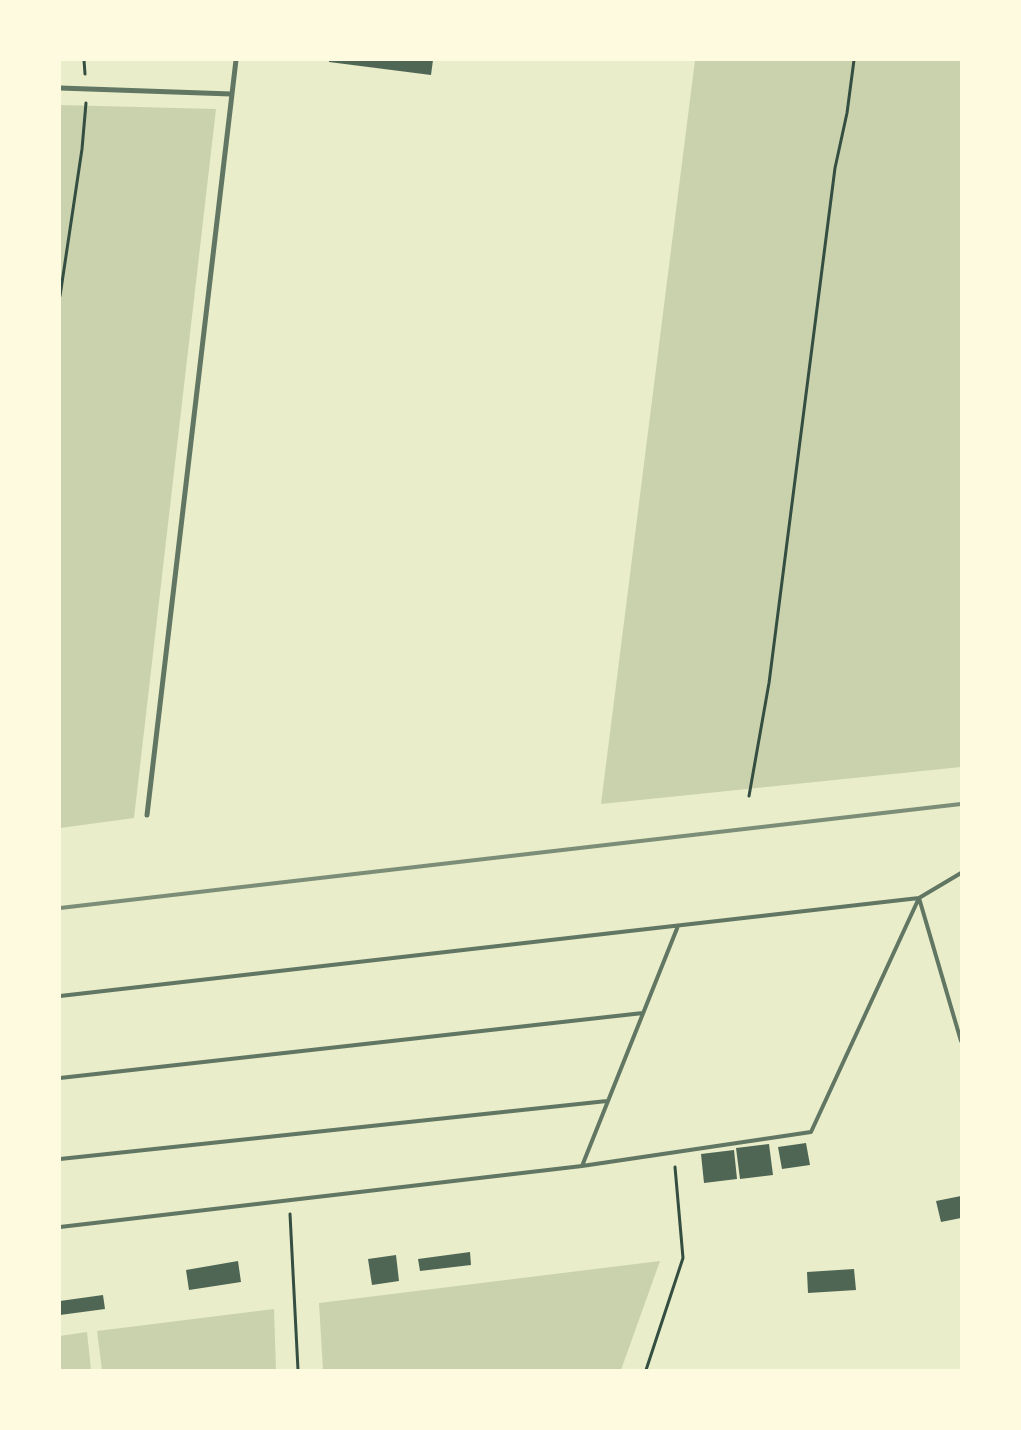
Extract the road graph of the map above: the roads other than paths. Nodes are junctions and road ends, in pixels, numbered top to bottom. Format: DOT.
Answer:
graph roads {
  1 [pos="236,60"];
  2 [pos="60,88"];
  3 [pos="231,94"];
  4 [pos="147,815"];
  5 [pos="961,873"];
  6 [pos="919,898"];
  7 [pos="678,926"];
  8 [pos="60,996"];
  9 [pos="643,1013"];
  10 [pos="961,1041"];
  11 [pos="60,1078"];
  12 [pos="608,1101"];
  13 [pos="60,1159"];
  14 [pos="582,1166"];
  15 [pos="60,1227"];
  1 -- 3 [label="street"];
  2 -- 3 [label="street"];
  3 -- 4 [label="street"];
  5 -- 6 [label="lane"];
  6 -- 7 [label="lane"];
  6 -- 10 [label="lane"];
  6 -- 14 [label="lane"];
  7 -- 8 [label="lane"];
  7 -- 9 [label="lane"];
  9 -- 11 [label="lane"];
  9 -- 12 [label="lane"];
  12 -- 13 [label="lane"];
  12 -- 14 [label="lane"];
  14 -- 15 [label="lane"];
}
